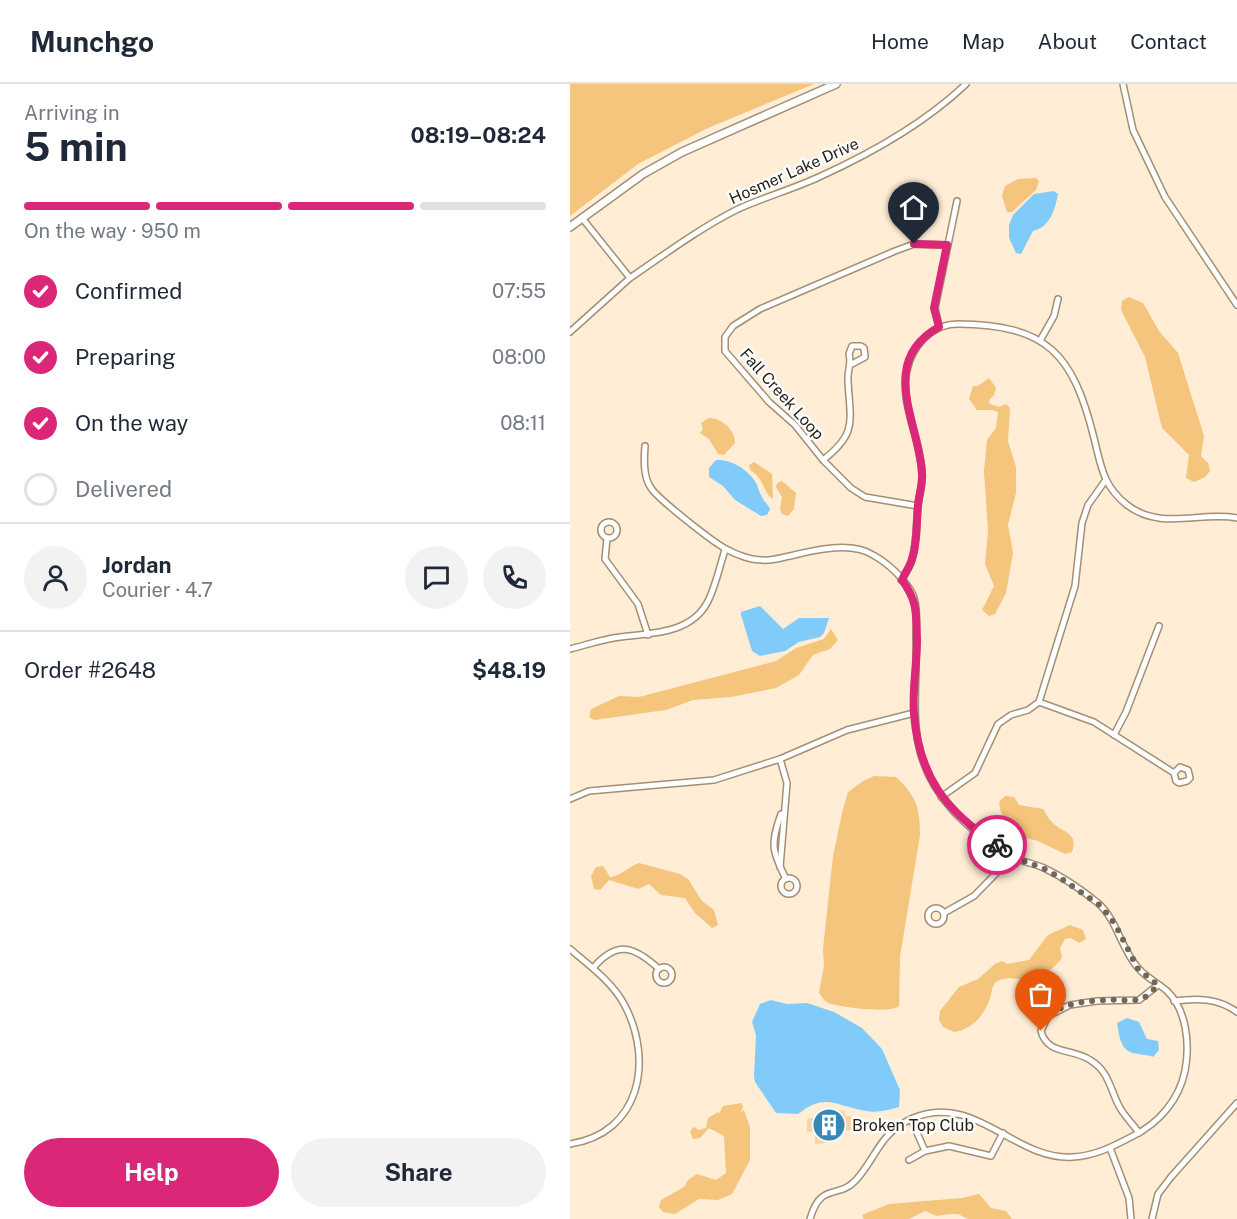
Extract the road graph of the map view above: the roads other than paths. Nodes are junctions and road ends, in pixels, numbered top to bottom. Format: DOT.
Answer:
graph roads {
  1 [pos="836,84"];
  2 [pos="966,84"];
  3 [pos="1123,84"];
  4 [pos="957,201"];
  5 [pos="582,218"];
  6 [pos="570,227"];
  7 [pos="947,245"];
  8 [pos="630,278"];
  9 [pos="1058,298"];
  10 [pos="1237,304"];
  11 [pos="939,327"];
  12 [pos="570,332"];
  13 [pos="1041,339"];
  14 [pos="852,364"];
  15 [pos="645,446"];
  16 [pos="823,460"];
  17 [pos="1105,481"];
  18 [pos="918,506"];
  19 [pos="1237,518"];
  20 [pos="607,538"];
  21 [pos="725,550"];
  22 [pos="902,580"];
  23 [pos="1159,626"];
  24 [pos="648,635"];
  25 [pos="570,650"];
  26 [pos="1039,702"];
  27 [pos="914,713"];
  28 [pos="1114,735"];
  29 [pos="780,759"];
  30 [pos="1174,773"];
  31 [pos="941,797"];
  32 [pos="570,799"];
  33 [pos="1012,857"];
  34 [pos="786,879"];
  35 [pos="944,913"];
  36 [pos="570,949"];
  37 [pos="593,969"];
  38 [pos="659,969"];
  39 [pos="1158,985"];
  40 [pos="1174,1001"];
  41 [pos="1237,1012"];
  42 [pos="1237,1103"];
  43 [pos="911,1119"];
  44 [pos="1003,1133"];
  45 [pos="1139,1133"];
  46 [pos="570,1144"];
  47 [pos="1110,1148"];
  48 [pos="925,1151"];
  49 [pos="909,1160"];
  50 [pos="810,1219"];
  51 [pos="1131,1219"];
  52 [pos="1152,1219"];
  1 -- 5 [label="street"];
  2 -- 8 [label="street, Hosmer Lake Drive"];
  3 -- 10 [label="street"];
  4 -- 7 [label="street"];
  5 -- 6 [label="street"];
  5 -- 8 [label="street"];
  7 -- 11 [label="street"];
  7 -- 16 [label="street, Fall Creek Loop"];
  8 -- 12 [label="street, Hosmer Lake Drive"];
  9 -- 13 [label="street"];
  11 -- 13 [label="street"];
  11 -- 18 [label="street"];
  13 -- 17 [label="street"];
  14 -- 16 [label="street"];
  15 -- 21 [label="street"];
  16 -- 18 [label="street, Fall Creek Loop"];
  17 -- 19 [label="street"];
  17 -- 26 [label="street"];
  18 -- 22 [label="street"];
  20 -- 24 [label="street"];
  21 -- 22 [label="street"];
  21 -- 24 [label="street"];
  22 -- 27 [label="street"];
  23 -- 28 [label="street"];
  24 -- 25 [label="street"];
  26 -- 28 [label="street"];
  26 -- 31 [label="street"];
  27 -- 29 [label="street"];
  27 -- 31 [label="street"];
  28 -- 30 [label="street"];
  29 -- 32 [label="street"];
  29 -- 34 [label="street"];
  31 -- 33 [label="street"];
  33 -- 35 [label="street"];
  33 -- 39 [label="street"];
  36 -- 37 [label="street"];
  37 -- 38 [label="street"];
  37 -- 46 [label="street"];
  39 -- 40 [label="street"];
  39 -- 45 [label="street"];
  40 -- 41 [label="street"];
  40 -- 45 [label="street"];
  42 -- 52 [label="street"];
  43 -- 44 [label="street"];
  43 -- 48 [label="street"];
  43 -- 50 [label="street"];
  44 -- 47 [label="street"];
  44 -- 48 [label="street"];
  45 -- 47 [label="street"];
  47 -- 51 [label="street"];
  48 -- 49 [label="street"];
}
